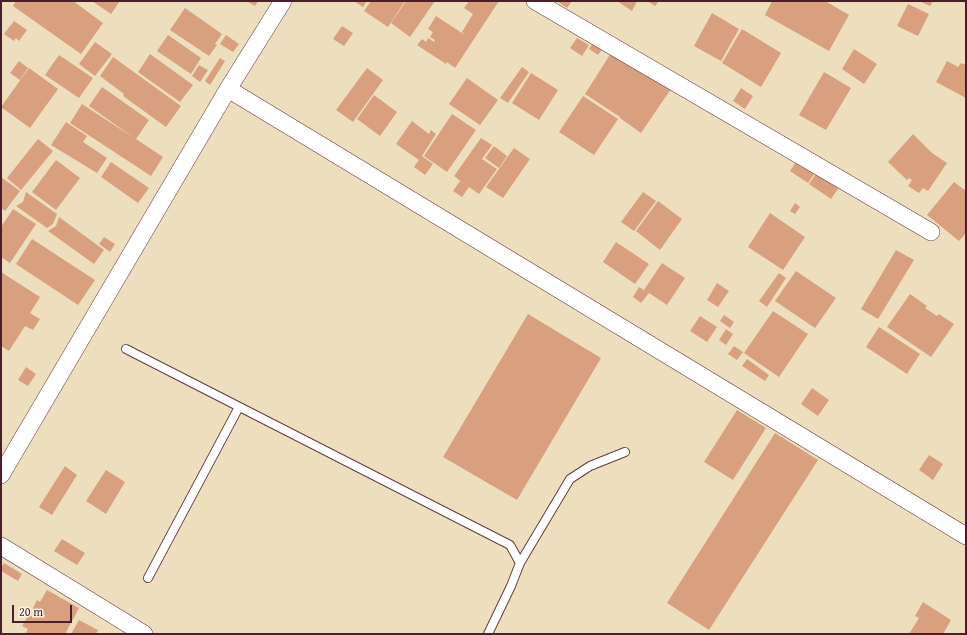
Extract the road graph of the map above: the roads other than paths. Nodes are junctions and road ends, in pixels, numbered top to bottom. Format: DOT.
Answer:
graph roads {
  1 [pos="283,1"];
  2 [pos="535,1"];
  3 [pos="228,90"];
  4 [pos="931,232"];
  5 [pos="126,349"];
  6 [pos="239,407"];
  7 [pos="625,452"];
  8 [pos="1,475"];
  9 [pos="966,536"];
  10 [pos="1,546"];
  11 [pos="520,563"];
  12 [pos="148,578"];
  13 [pos="144,634"];
  14 [pos="488,634"];
  1 -- 3 [label="street"];
  2 -- 4 [label="street"];
  3 -- 8 [label="street"];
  3 -- 9 [label="street"];
  5 -- 6 [label="lane"];
  6 -- 11 [label="lane"];
  6 -- 12 [label="lane"];
  7 -- 11 [label="lane"];
  10 -- 13 [label="street"];
  11 -- 14 [label="lane"];
}
